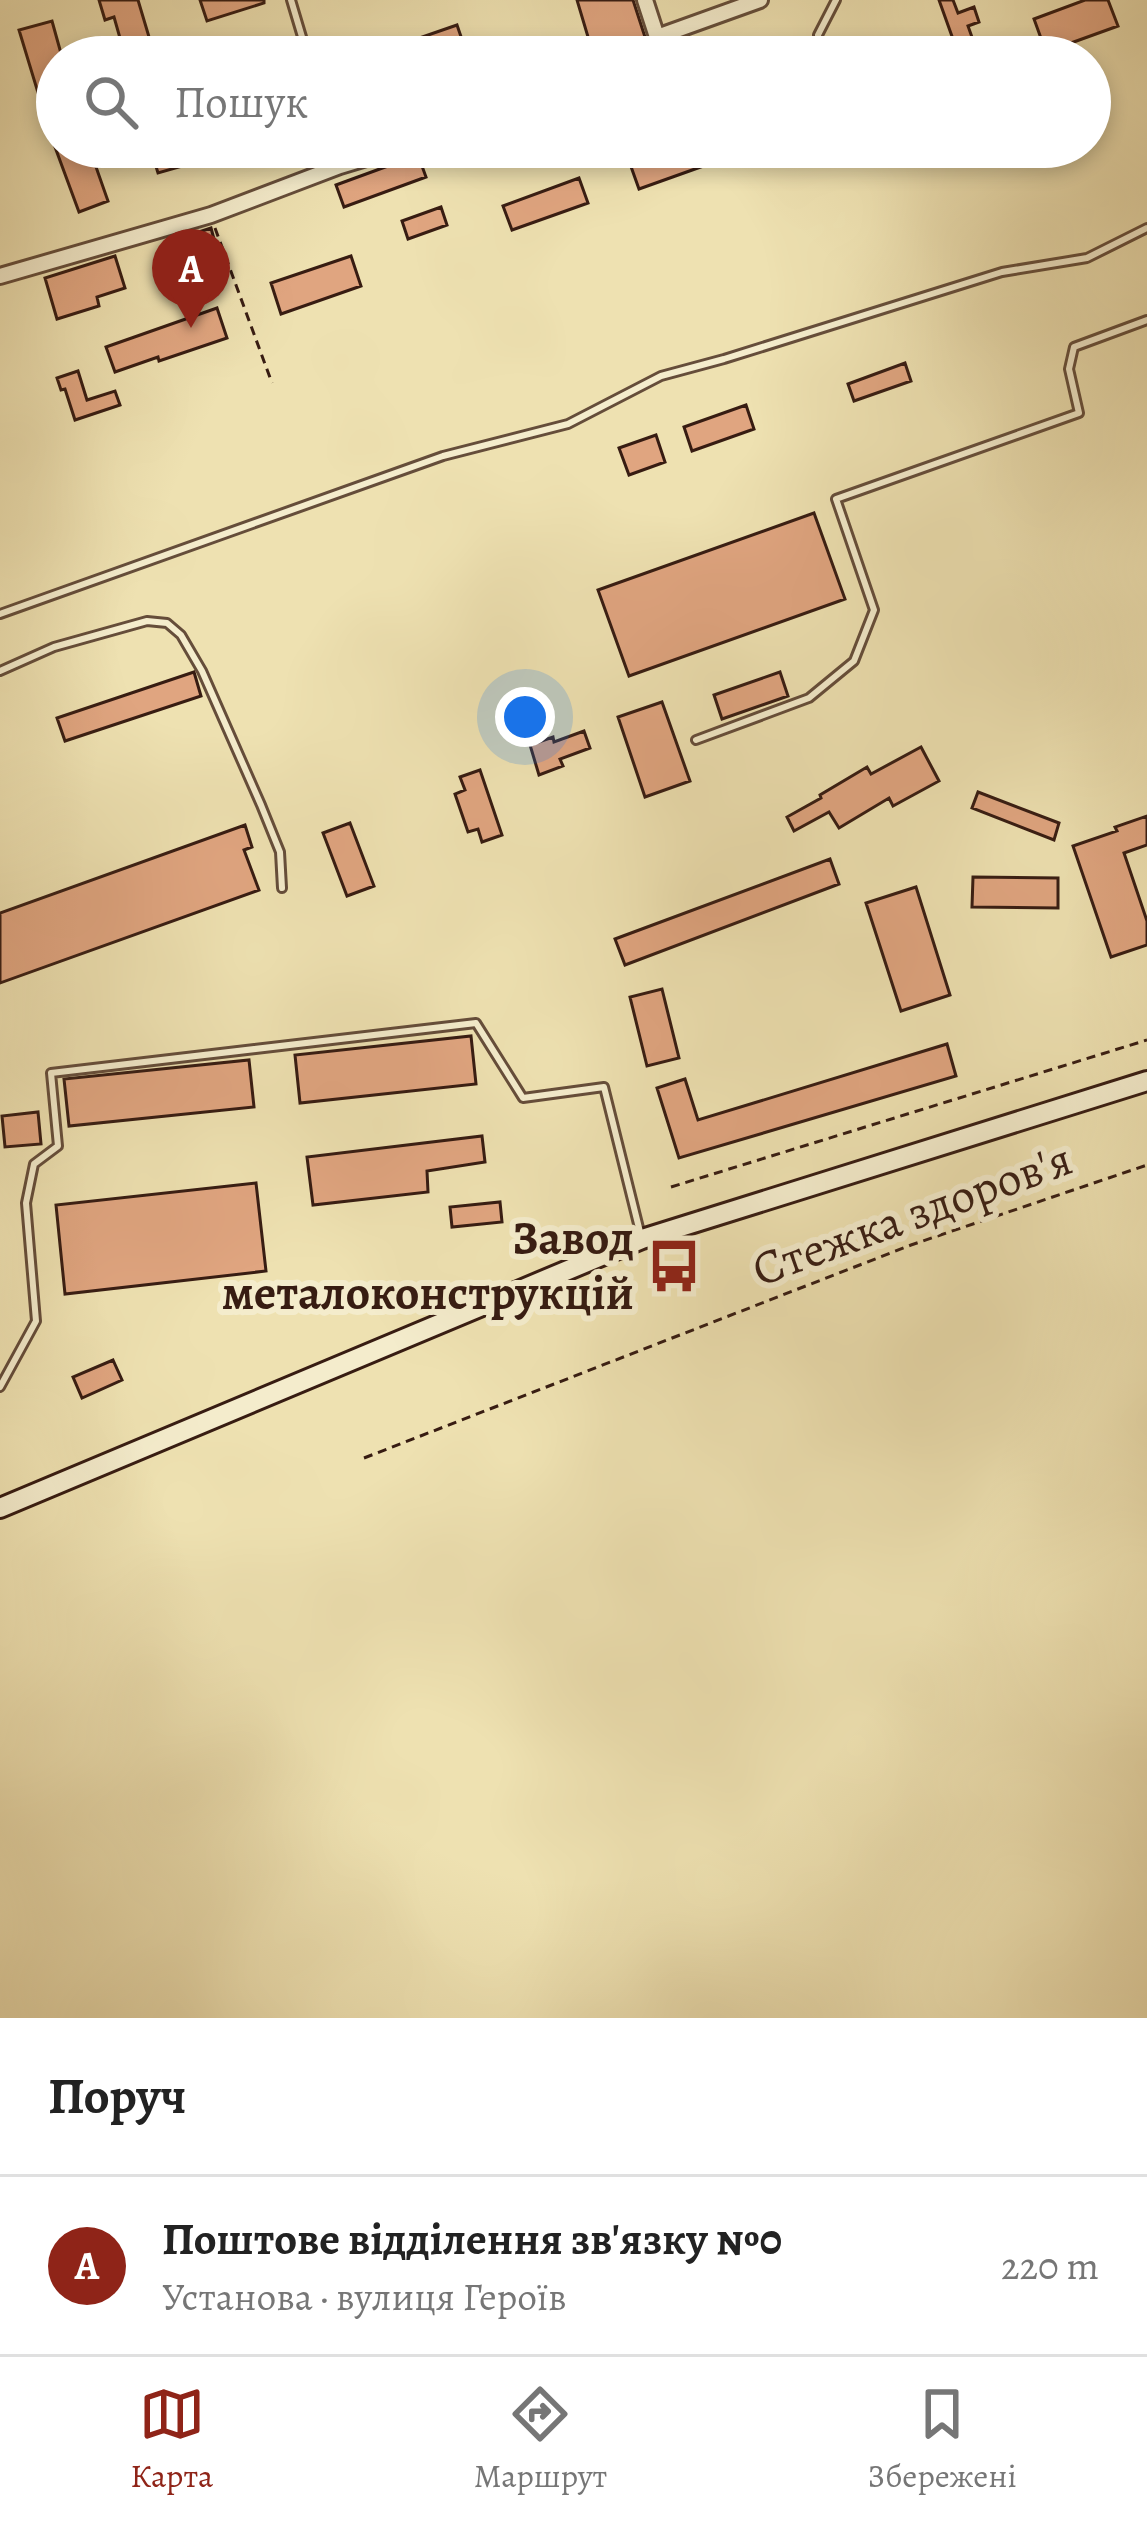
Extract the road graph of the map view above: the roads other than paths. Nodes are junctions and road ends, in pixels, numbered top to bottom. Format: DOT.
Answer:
graph roads {
  1 [pos="292,0"];
  2 [pos="645,0"];
  3 [pos="760,0"];
  4 [pos="836,0"];
  5 [pos="302,36"];
  6 [pos="657,36"];
  7 [pos="660,36"];
  8 [pos="818,36"];
  9 [pos="335,168"];
  10 [pos="1147,228"];
  11 [pos="0,276"];
  12 [pos="1147,320"];
  13 [pos="0,614"];
  14 [pos="0,671"];
  15 [pos="696,740"];
  16 [pos="282,887"];
  17 [pos="1147,1081"];
  18 [pos="642,1239"];
  19 [pos="0,1387"];
  20 [pos="0,1508"];
  1 -- 5 [label="lane"];
  2 -- 6 [label="street"];
  3 -- 7 [label="street"];
  4 -- 8 [label="lane"];
  9 -- 11 [label="street"];
  10 -- 13 [label="lane"];
  12 -- 15 [label="lane"];
  14 -- 16 [label="lane"];
  17 -- 18 [label="street"];
  18 -- 19 [label="lane"];
  18 -- 20 [label="street"];
}
